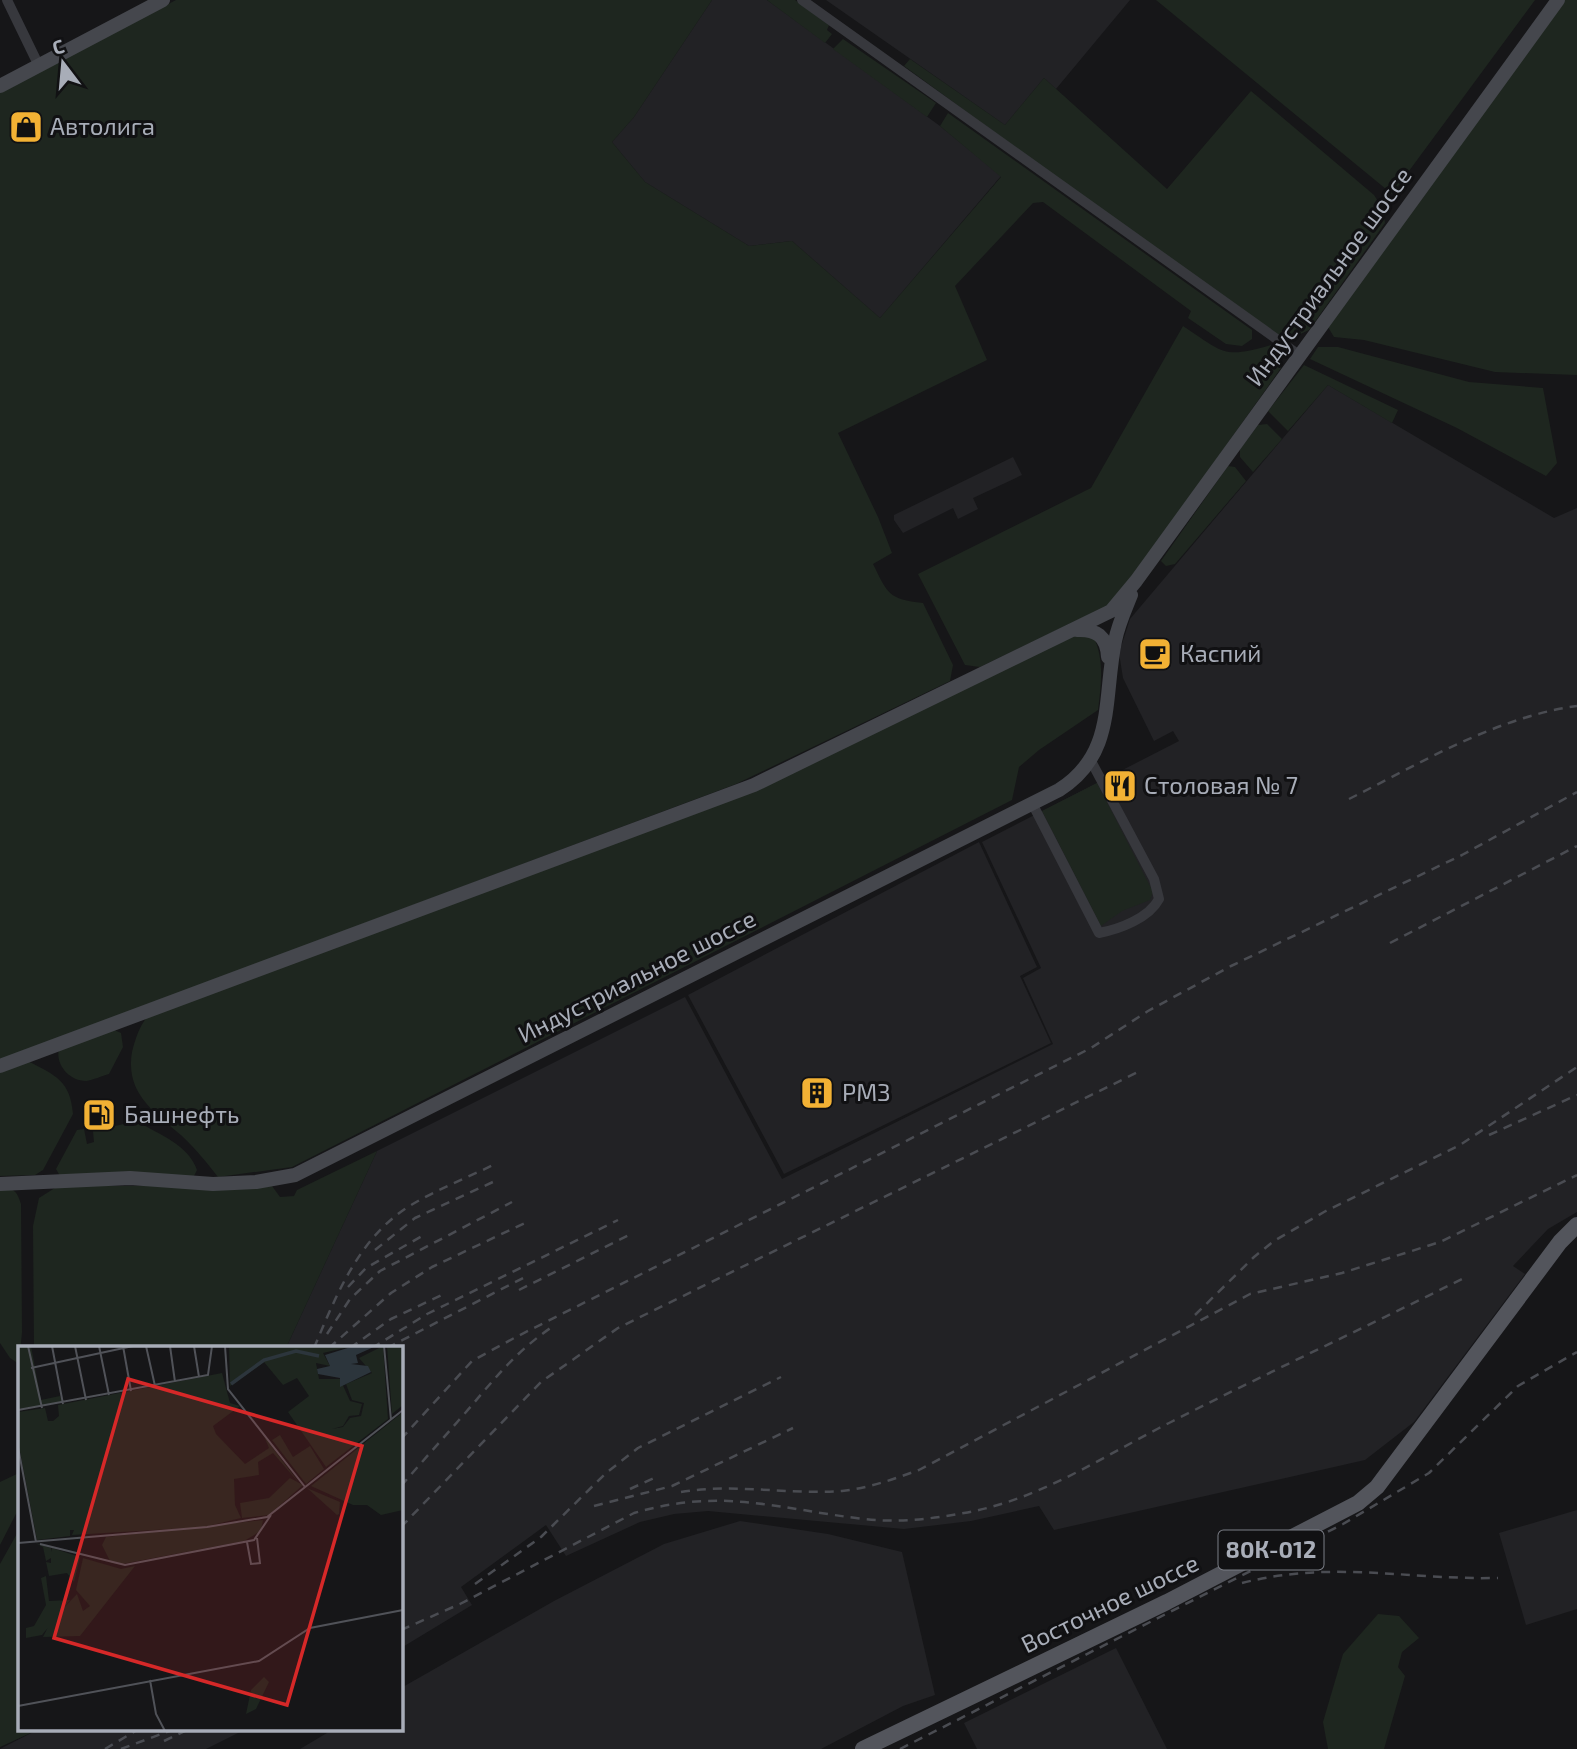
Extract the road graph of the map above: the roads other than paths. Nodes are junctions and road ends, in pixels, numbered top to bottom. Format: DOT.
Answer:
graph roads {
  1 [pos="8,0"];
  2 [pos="163,0"];
  3 [pos="802,0"];
  4 [pos="1558,0"];
  5 [pos="39,66"];
  6 [pos="0,86"];
  7 [pos="1298,355"];
  8 [pos="1136,581"];
  9 [pos="1069,630"];
  10 [pos="1109,679"];
  11 [pos="1091,761"];
  12 [pos="1032,803"];
  13 [pos="0,1066"];
  14 [pos="0,1184"];
  15 [pos="1577,1225"];
  16 [pos="863,1749"];
  1 -- 5 [label="street"];
  2 -- 5 [label="main road"];
  3 -- 7 [label="street"];
  4 -- 7 [label="main road, Индустриальное шоссе"];
  5 -- 6 [label="main road"];
  7 -- 8 [label="main road, Индустриальное шоссе"];
  8 -- 9 [label="main road, Индустриальное шоссе"];
  8 -- 10 [label="main road, Индустриальное шоссе"];
  9 -- 10 [label="main road"];
  9 -- 13 [label="main road, Индустриальное шоссе"];
  10 -- 11 [label="main road, Индустриальное шоссе"];
  11 -- 12 [label="main road, Индустриальное шоссе"];
  11 -- 12 [label="street"];
  12 -- 14 [label="main road, Индустриальное шоссе"];
  15 -- 16 [label="main road, Восточное шоссе / 80К-012"];
}
